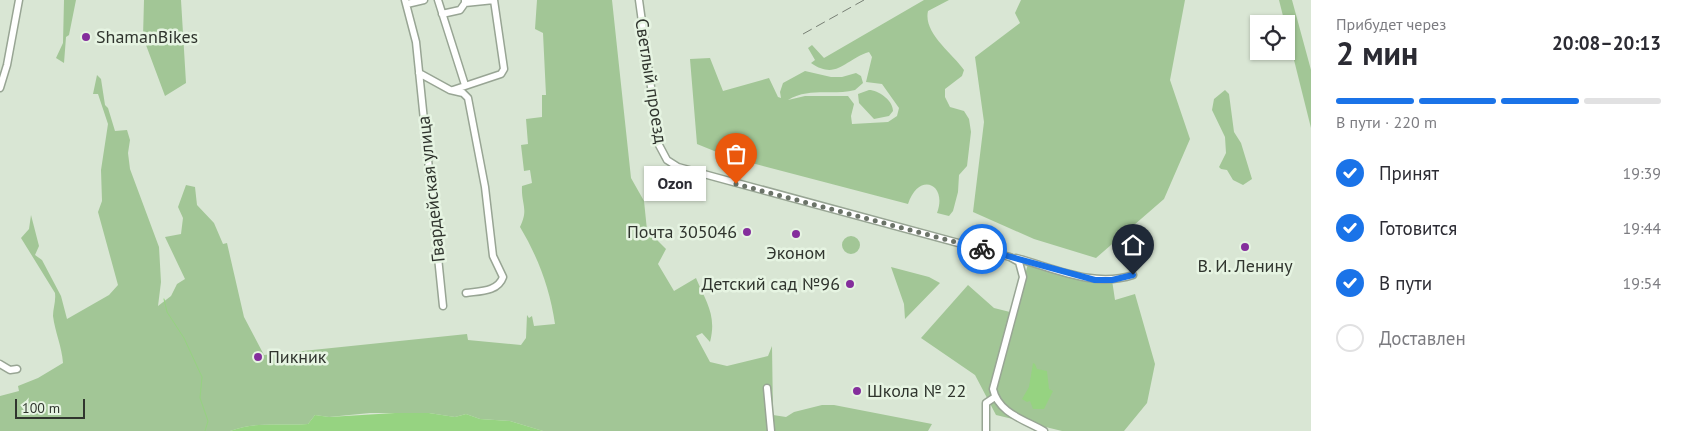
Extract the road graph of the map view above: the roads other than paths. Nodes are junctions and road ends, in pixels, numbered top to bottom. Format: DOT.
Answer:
graph roads {
  1 [pos="19,0"];
  2 [pos="424,0"];
  3 [pos="439,0"];
  4 [pos="494,0"];
  5 [pos="639,0"];
  6 [pos="465,1"];
  7 [pos="406,2"];
  8 [pos="442,14"];
  9 [pos="419,73"];
  10 [pos="465,86"];
  11 [pos="0,88"];
  12 [pos="450,90"];
  13 [pos="1010,257"];
  14 [pos="1133,275"];
  15 [pos="466,293"];
  16 [pos="443,306"];
  17 [pos="0,364"];
  18 [pos="17,369"];
  19 [pos="767,388"];
  20 [pos="995,397"];
  21 [pos="771,431"];
  22 [pos="986,431"];
  23 [pos="1044,431"];
  1 -- 11 [label="street"];
  2 -- 7 [label="street"];
  3 -- 8 [label="street"];
  4 -- 6 [label="street"];
  4 -- 10 [label="street"];
  5 -- 13 [label="street, Светлый проезд"];
  6 -- 8 [label="street"];
  7 -- 9 [label="street, Гвардейская улица"];
  8 -- 10 [label="street"];
  9 -- 12 [label="street"];
  9 -- 16 [label="street, Гвардейская улица"];
  10 -- 12 [label="street"];
  12 -- 15 [label="street"];
  13 -- 14 [label="street, Светлый проезд"];
  13 -- 20 [label="street"];
  17 -- 18 [label="street"];
  19 -- 21 [label="street"];
  20 -- 22 [label="street"];
  20 -- 23 [label="street"];
}
